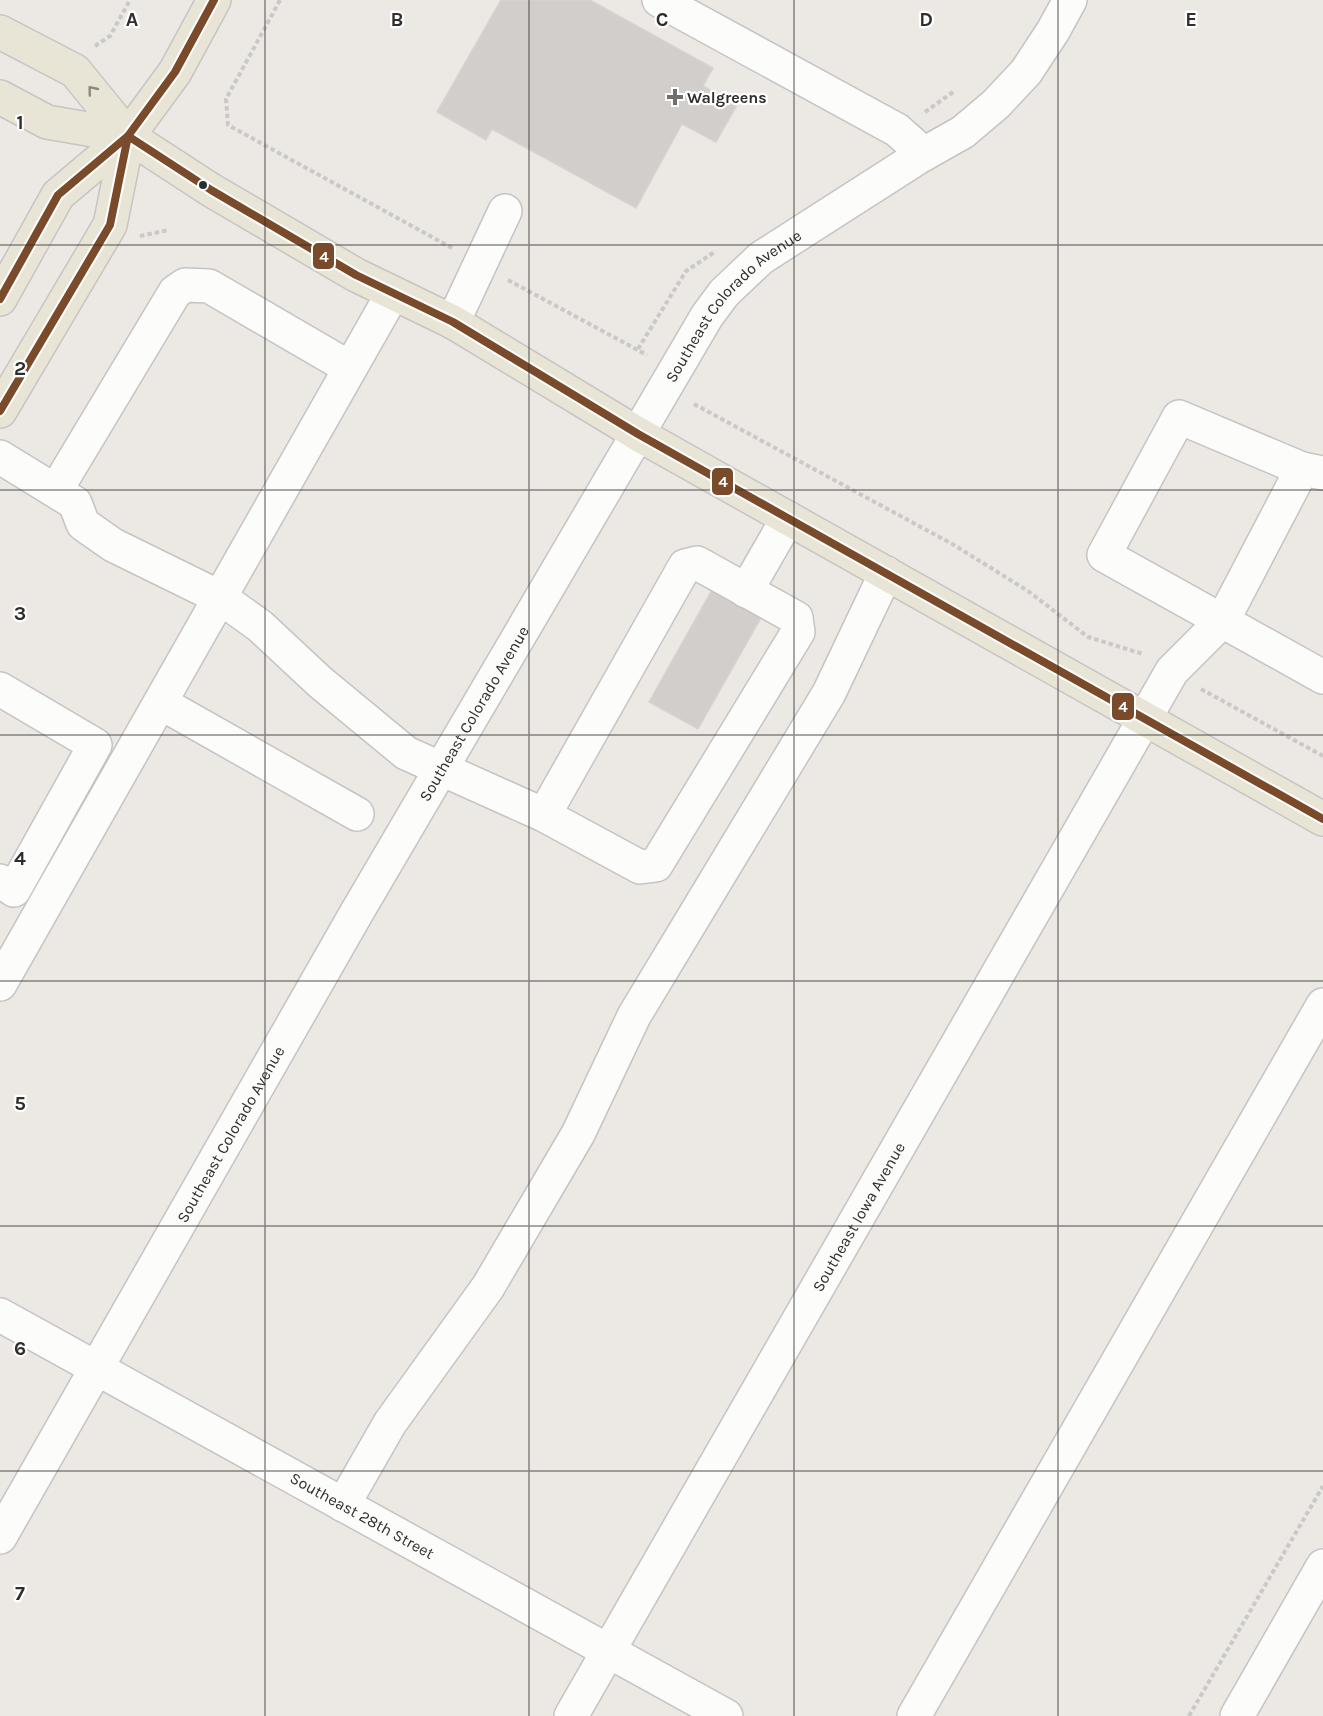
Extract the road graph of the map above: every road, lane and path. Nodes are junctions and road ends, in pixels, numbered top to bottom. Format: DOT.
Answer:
graph roads {
  1 [pos="130,0"];
  2 [pos="214,0"];
  3 [pos="280,0"];
  4 [pos="659,0"];
  5 [pos="1070,0"];
  6 [pos="0,32"];
  7 [pos="87,50"];
  8 [pos="0,97"];
  9 [pos="128,136"];
  10 [pos="924,154"];
  11 [pos="505,211"];
  12 [pos="169,230"];
  13 [pos="132,238"];
  14 [pos="480,264"];
  15 [pos="393,293"];
  16 [pos="0,299"];
  17 [pos="453,321"];
  18 [pos="350,368"];
  19 [pos="675,372"];
  20 [pos="0,411"];
  21 [pos="638,434"];
  22 [pos="0,457"];
  23 [pos="1312,471"];
  24 [pos="56,490"];
  25 [pos="788,518"];
  26 [pos="886,573"];
  27 [pos="746,591"];
  28 [pos="221,598"];
  29 [pos="1223,620"];
  30 [pos="1172,670"];
  31 [pos="1323,677"];
  32 [pos="0,689"];
  33 [pos="161,703"];
  34 [pos="1145,719"];
  35 [pos="95,745"];
  36 [pos="1323,756"];
  37 [pos="126,765"];
  38 [pos="442,768"];
  39 [pos="357,814"];
  40 [pos="544,814"];
  41 [pos="1323,819"];
  42 [pos="5,895"];
  43 [pos="0,984"];
  44 [pos="1323,1005"];
  45 [pos="0,1315"];
  46 [pos="96,1368"];
  47 [pos="1323,1486"];
  48 [pos="344,1505"];
  49 [pos="0,1537"];
  50 [pos="1323,1566"];
  51 [pos="609,1651"];
  52 [pos="571,1716"];
  53 [pos="726,1716"];
  54 [pos="914,1716"];
  55 [pos="1189,1716"];
  56 [pos="1237,1716"];
  1 -- 7 [label="path"];
  2 -- 9 [label="main road"];
  3 -- 14 [label="path"];
  4 -- 10 [label="street"];
  5 -- 10 [label="street, Southeast Colorado Avenue"];
  9 -- 6 [label="main road, one-way"];
  8 -- 9 [label="main road"];
  9 -- 15 [label="main road"];
  9 -- 16 [label="main road"];
  9 -- 20 [label="main road"];
  10 -- 19 [label="street, Southeast Colorado Avenue"];
  11 -- 14 [label="street"];
  12 -- 13 [label="path"];
  14 -- 17 [label="street"];
  14 -- 19 [label="path"];
  15 -- 17 [label="main road"];
  15 -- 18 [label="street"];
  17 -- 21 [label="main road"];
  18 -- 24 [label="street"];
  18 -- 28 [label="street"];
  19 -- 21 [label="street, Southeast Colorado Avenue"];
  19 -- 30 [label="path"];
  21 -- 25 [label="main road"];
  21 -- 38 [label="street, Southeast Colorado Avenue"];
  22 -- 24 [label="street"];
  23 -- 29 [label="street, Southeast Iowa Avenue"];
  23 -- 29 [label="street"];
  24 -- 28 [label="street"];
  25 -- 26 [label="main road"];
  25 -- 27 [label="street"];
  26 -- 34 [label="main road"];
  26 -- 48 [label="street"];
  27 -- 40 [label="street"];
  27 -- 40 [label="street"];
  28 -- 33 [label="street"];
  28 -- 38 [label="street"];
  29 -- 30 [label="street, Southeast Iowa Avenue"];
  29 -- 31 [label="street"];
  30 -- 34 [label="street, Southeast Iowa Avenue"];
  30 -- 36 [label="path"];
  32 -- 35 [label="street"];
  33 -- 37 [label="street"];
  33 -- 39 [label="street"];
  34 -- 41 [label="main road"];
  34 -- 51 [label="street, Southeast Iowa Avenue"];
  35 -- 37 [label="street"];
  35 -- 42 [label="street"];
  37 -- 43 [label="street"];
  38 -- 40 [label="street"];
  38 -- 46 [label="street, Southeast Colorado Avenue"];
  44 -- 54 [label="street"];
  45 -- 46 [label="street, Southeast 28th Street"];
  46 -- 48 [label="street, Southeast 28th Street"];
  46 -- 49 [label="street, Southeast Colorado Avenue"];
  47 -- 55 [label="path"];
  48 -- 51 [label="street, Southeast 28th Street"];
  50 -- 56 [label="street"];
  51 -- 52 [label="street, Southeast Iowa Avenue"];
  51 -- 53 [label="street, Southeast 28th Street"];
}
